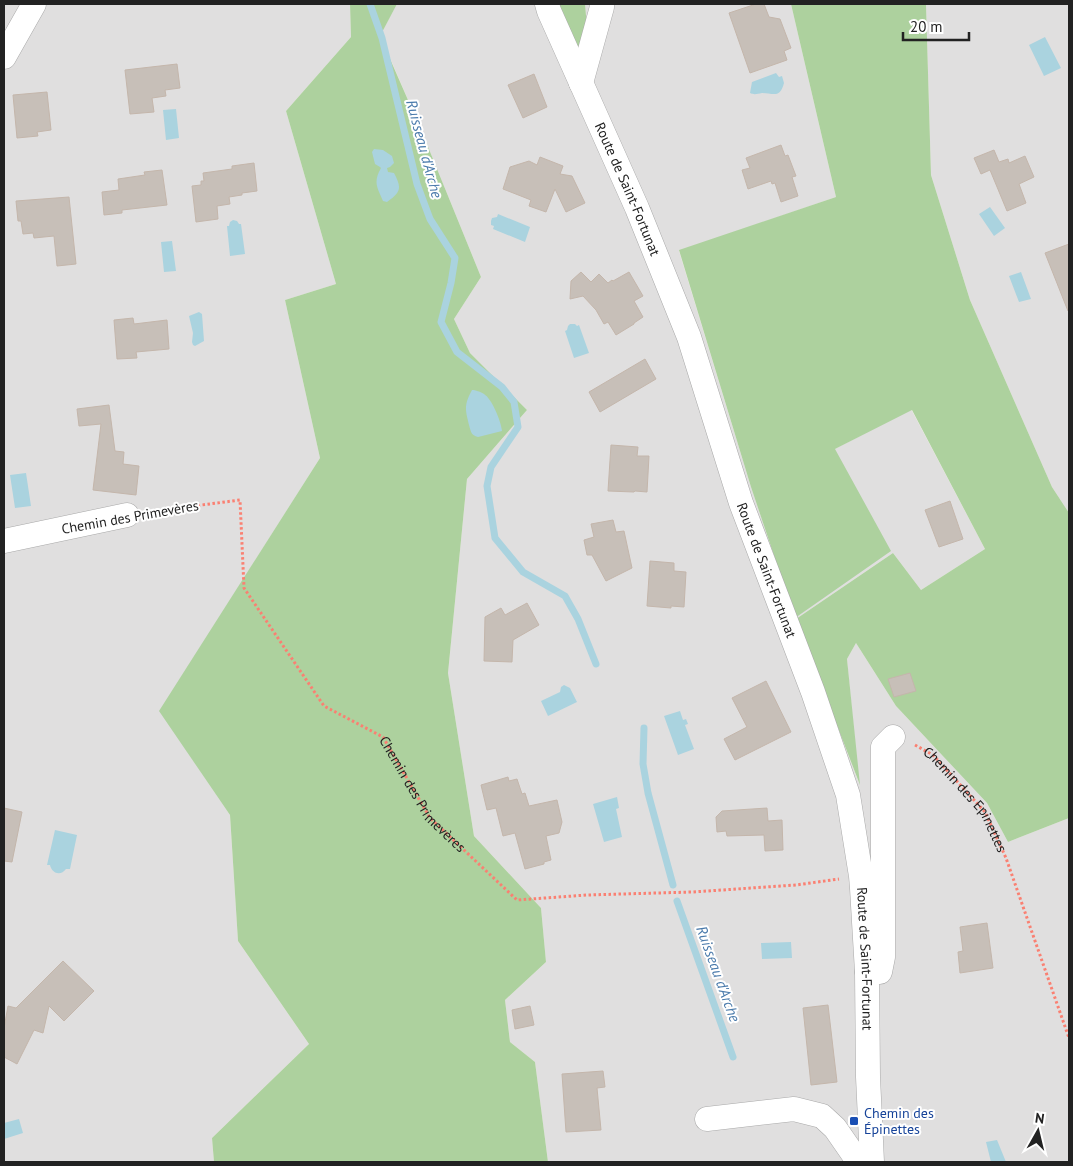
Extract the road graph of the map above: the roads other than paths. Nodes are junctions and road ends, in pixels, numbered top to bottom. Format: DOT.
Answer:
graph roads {
  1 [pos="34,4"];
  2 [pos="548,4"];
  3 [pos="602,4"];
  4 [pos="4,57"];
  5 [pos="581,83"];
  6 [pos="127,515"];
  7 [pos="4,541"];
  8 [pos="893,738"];
  9 [pos="867,972"];
  10 [pos="707,1119"];
  11 [pos="860,1162"];
  12 [pos="872,1162"];
  1 -- 4 [label="street"];
  2 -- 5 [label="street, Route de Saint-Fortunat"];
  3 -- 5 [label="street"];
  5 -- 9 [label="street, Route de Saint-Fortunat"];
  6 -- 7 [label="street, Chemin des Primevères"];
  8 -- 9 [label="street"];
  9 -- 12 [label="street, Route de Saint-Fortunat"];
  10 -- 11 [label="street"];
}
